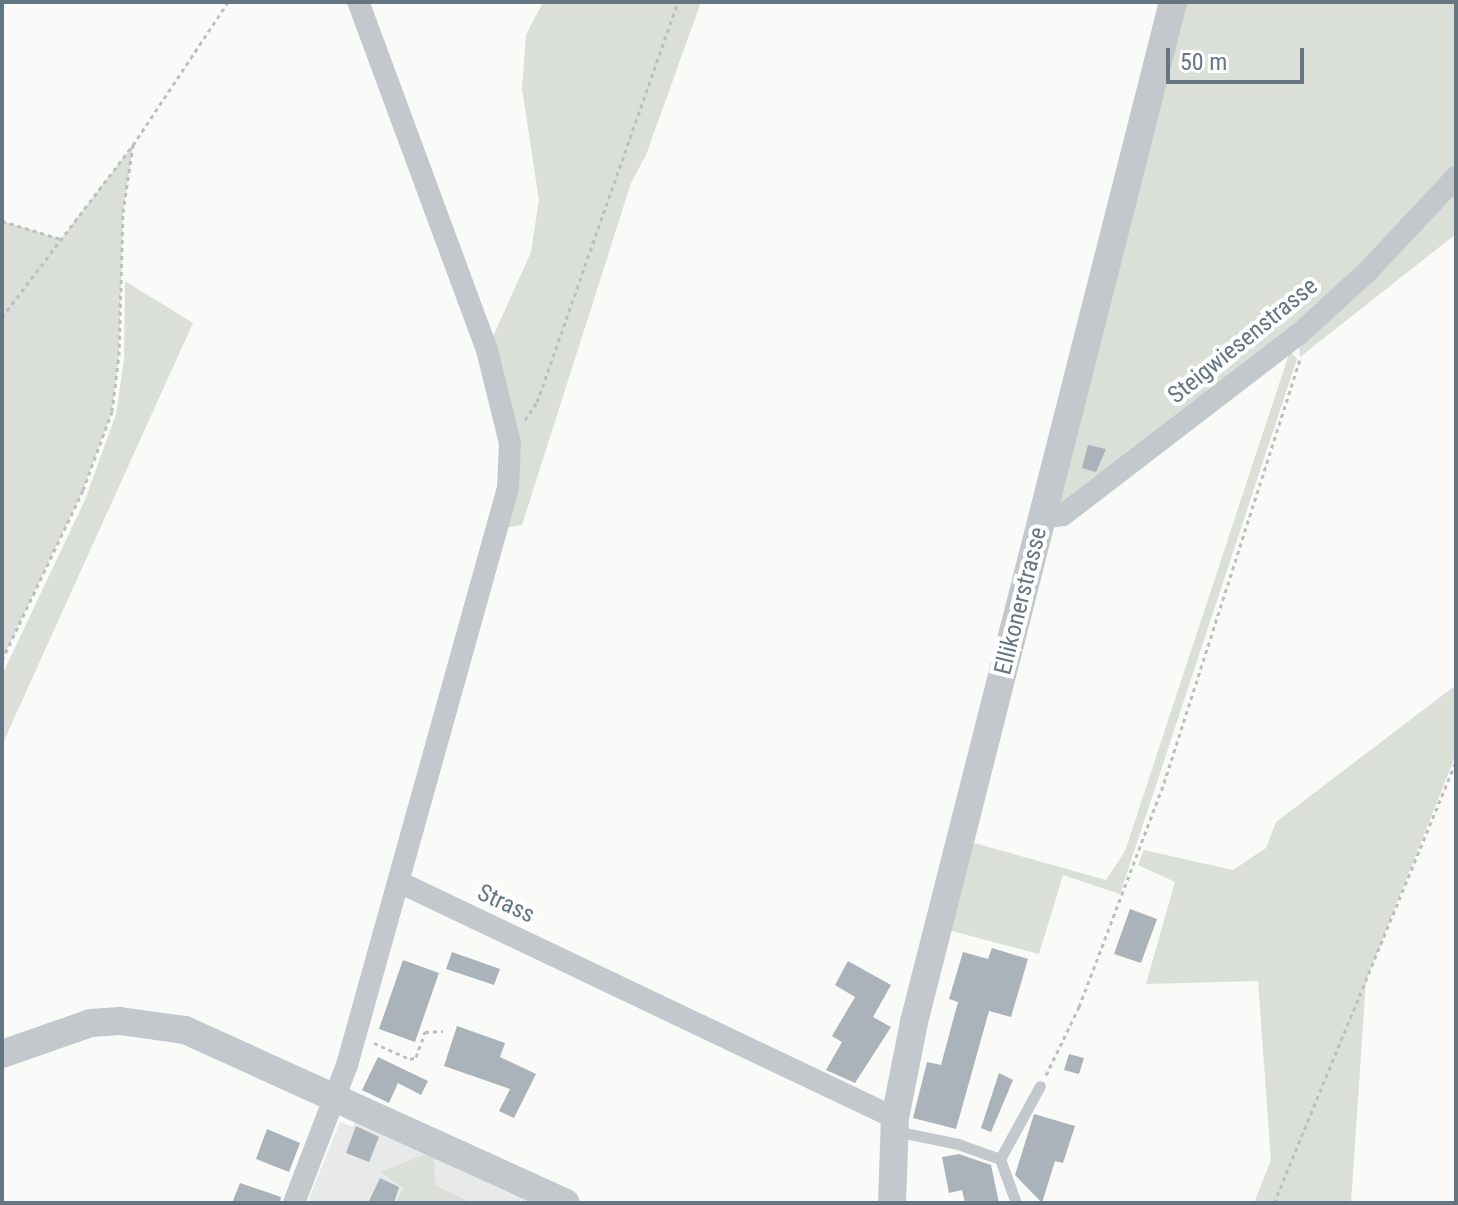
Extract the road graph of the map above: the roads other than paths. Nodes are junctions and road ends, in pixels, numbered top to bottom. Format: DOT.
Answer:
graph roads {
  1 [pos="358,2"];
  2 [pos="1173,2"];
  3 [pos="1456,177"];
  4 [pos="1042,518"];
  5 [pos="399,882"];
  6 [pos="2,1054"];
  7 [pos="1040,1086"];
  8 [pos="334,1096"];
  9 [pos="895,1124"];
  10 [pos="1000,1159"];
  11 [pos="294,1203"];
  12 [pos="566,1203"];
  13 [pos="892,1203"];
  14 [pos="1016,1203"];
  1 -- 5 [label="street"];
  2 -- 4 [label="street, Ellikonerstrasse"];
  3 -- 4 [label="street, Steigwiesenstrasse"];
  4 -- 9 [label="street, Ellikonerstrasse"];
  5 -- 8 [label="street"];
  5 -- 9 [label="street, Strass"];
  6 -- 8 [label="street"];
  7 -- 10 [label="lane"];
  8 -- 11 [label="street"];
  8 -- 12 [label="street"];
  9 -- 10 [label="lane"];
  9 -- 13 [label="street, Ellikonerstrasse"];
  10 -- 14 [label="lane"];
}
